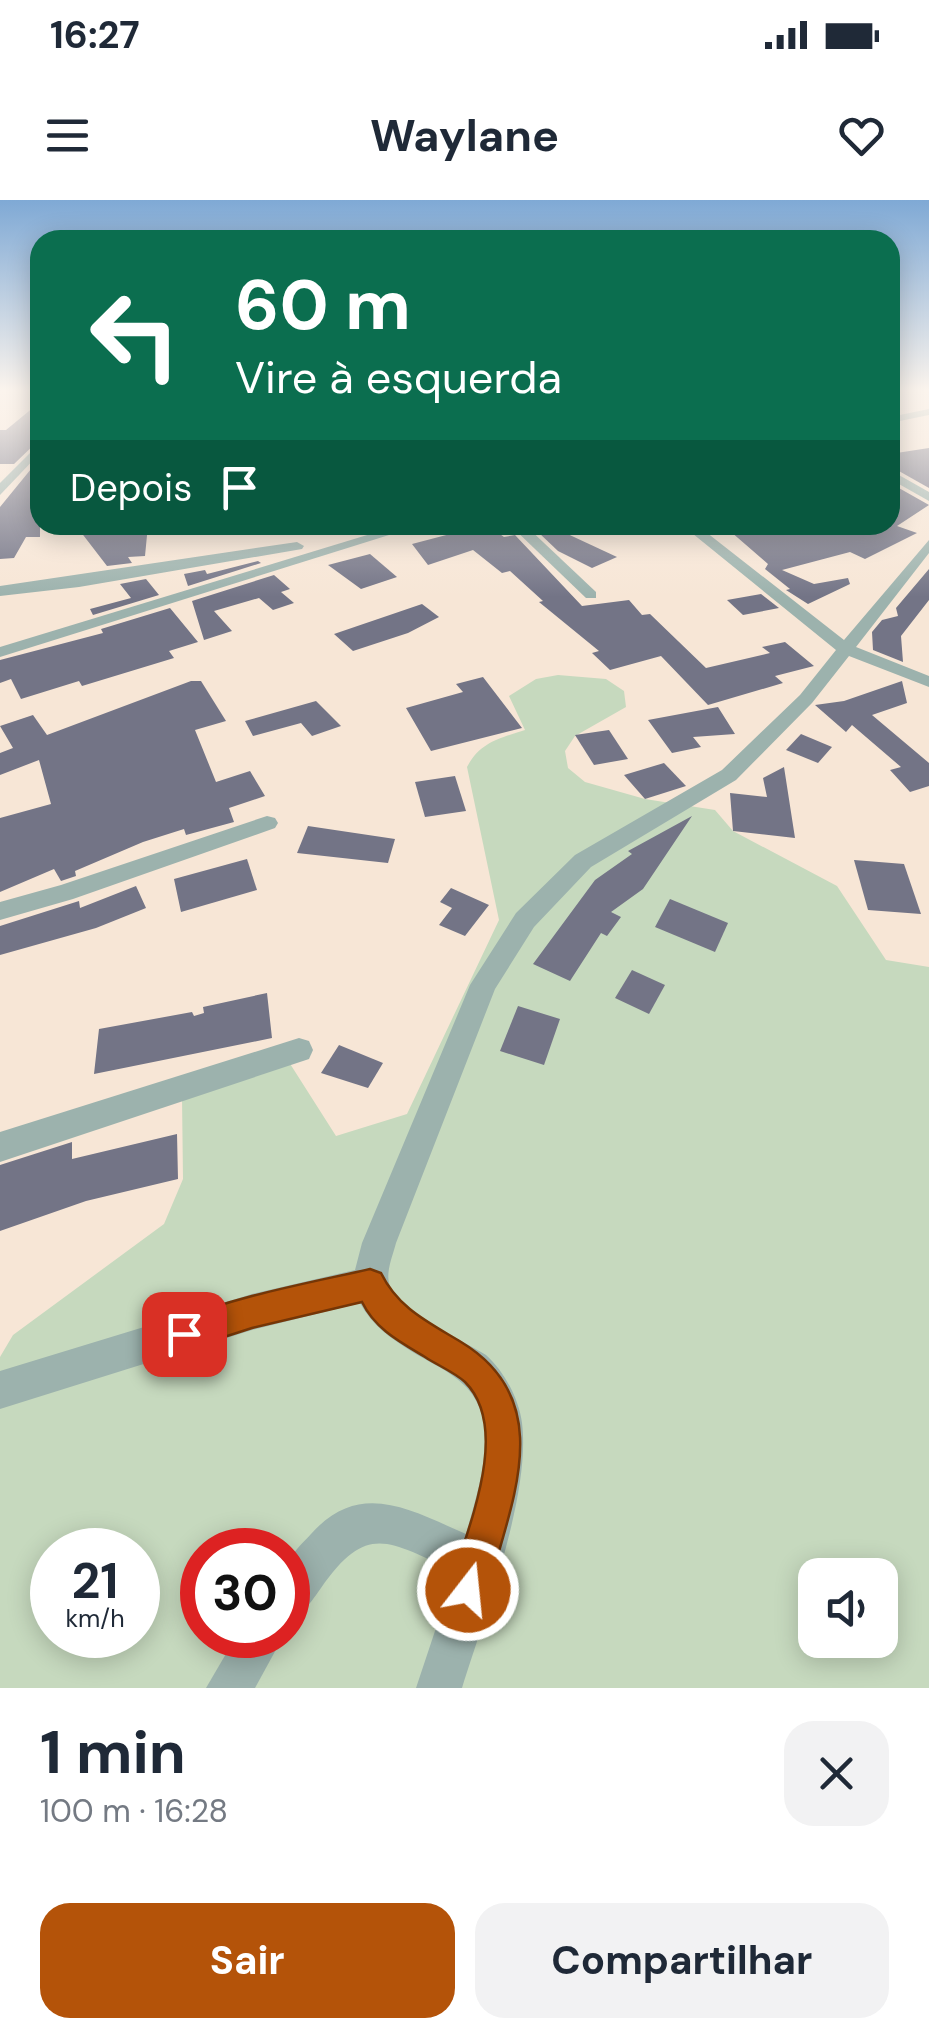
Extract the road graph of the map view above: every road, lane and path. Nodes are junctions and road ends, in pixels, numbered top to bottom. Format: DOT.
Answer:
graph roads {
  1 [pos="29,458"];
  2 [pos="900,480"];
  3 [pos="0,490"];
  4 [pos="929,497"];
  5 [pos="357,535"];
  6 [pos="379,535"];
  7 [pos="526,535"];
  8 [pos="703,535"];
  9 [pos="929,544"];
  10 [pos="0,590"];
  11 [pos="590,596"];
  12 [pos="846,649"];
  13 [pos="0,652"];
  14 [pos="929,682"];
  15 [pos="267,823"];
  16 [pos="0,911"];
  17 [pos="299,1050"];
  18 [pos="0,1147"];
  19 [pos="370,1284"];
  20 [pos="0,1390"];
  21 [pos="477,1560"];
  22 [pos="310,1568"];
  23 [pos="248,1658"];
  24 [pos="446,1685"];
  25 [pos="229,1688"];
  1 -- 3 [label="street"];
  2 -- 4 [label="street"];
  5 -- 10 [label="street"];
  6 -- 13 [label="street"];
  7 -- 11 [label="street"];
  8 -- 12 [label="street"];
  9 -- 12 [label="street"];
  12 -- 14 [label="street"];
  12 -- 19 [label="street"];
  15 -- 16 [label="street"];
  17 -- 18 [label="street"];
  19 -- 20 [label="street"];
  19 -- 21 [label="street"];
  21 -- 22 [label="street"];
  21 -- 24 [label="street"];
  23 -- 25 [label="street"];
}
